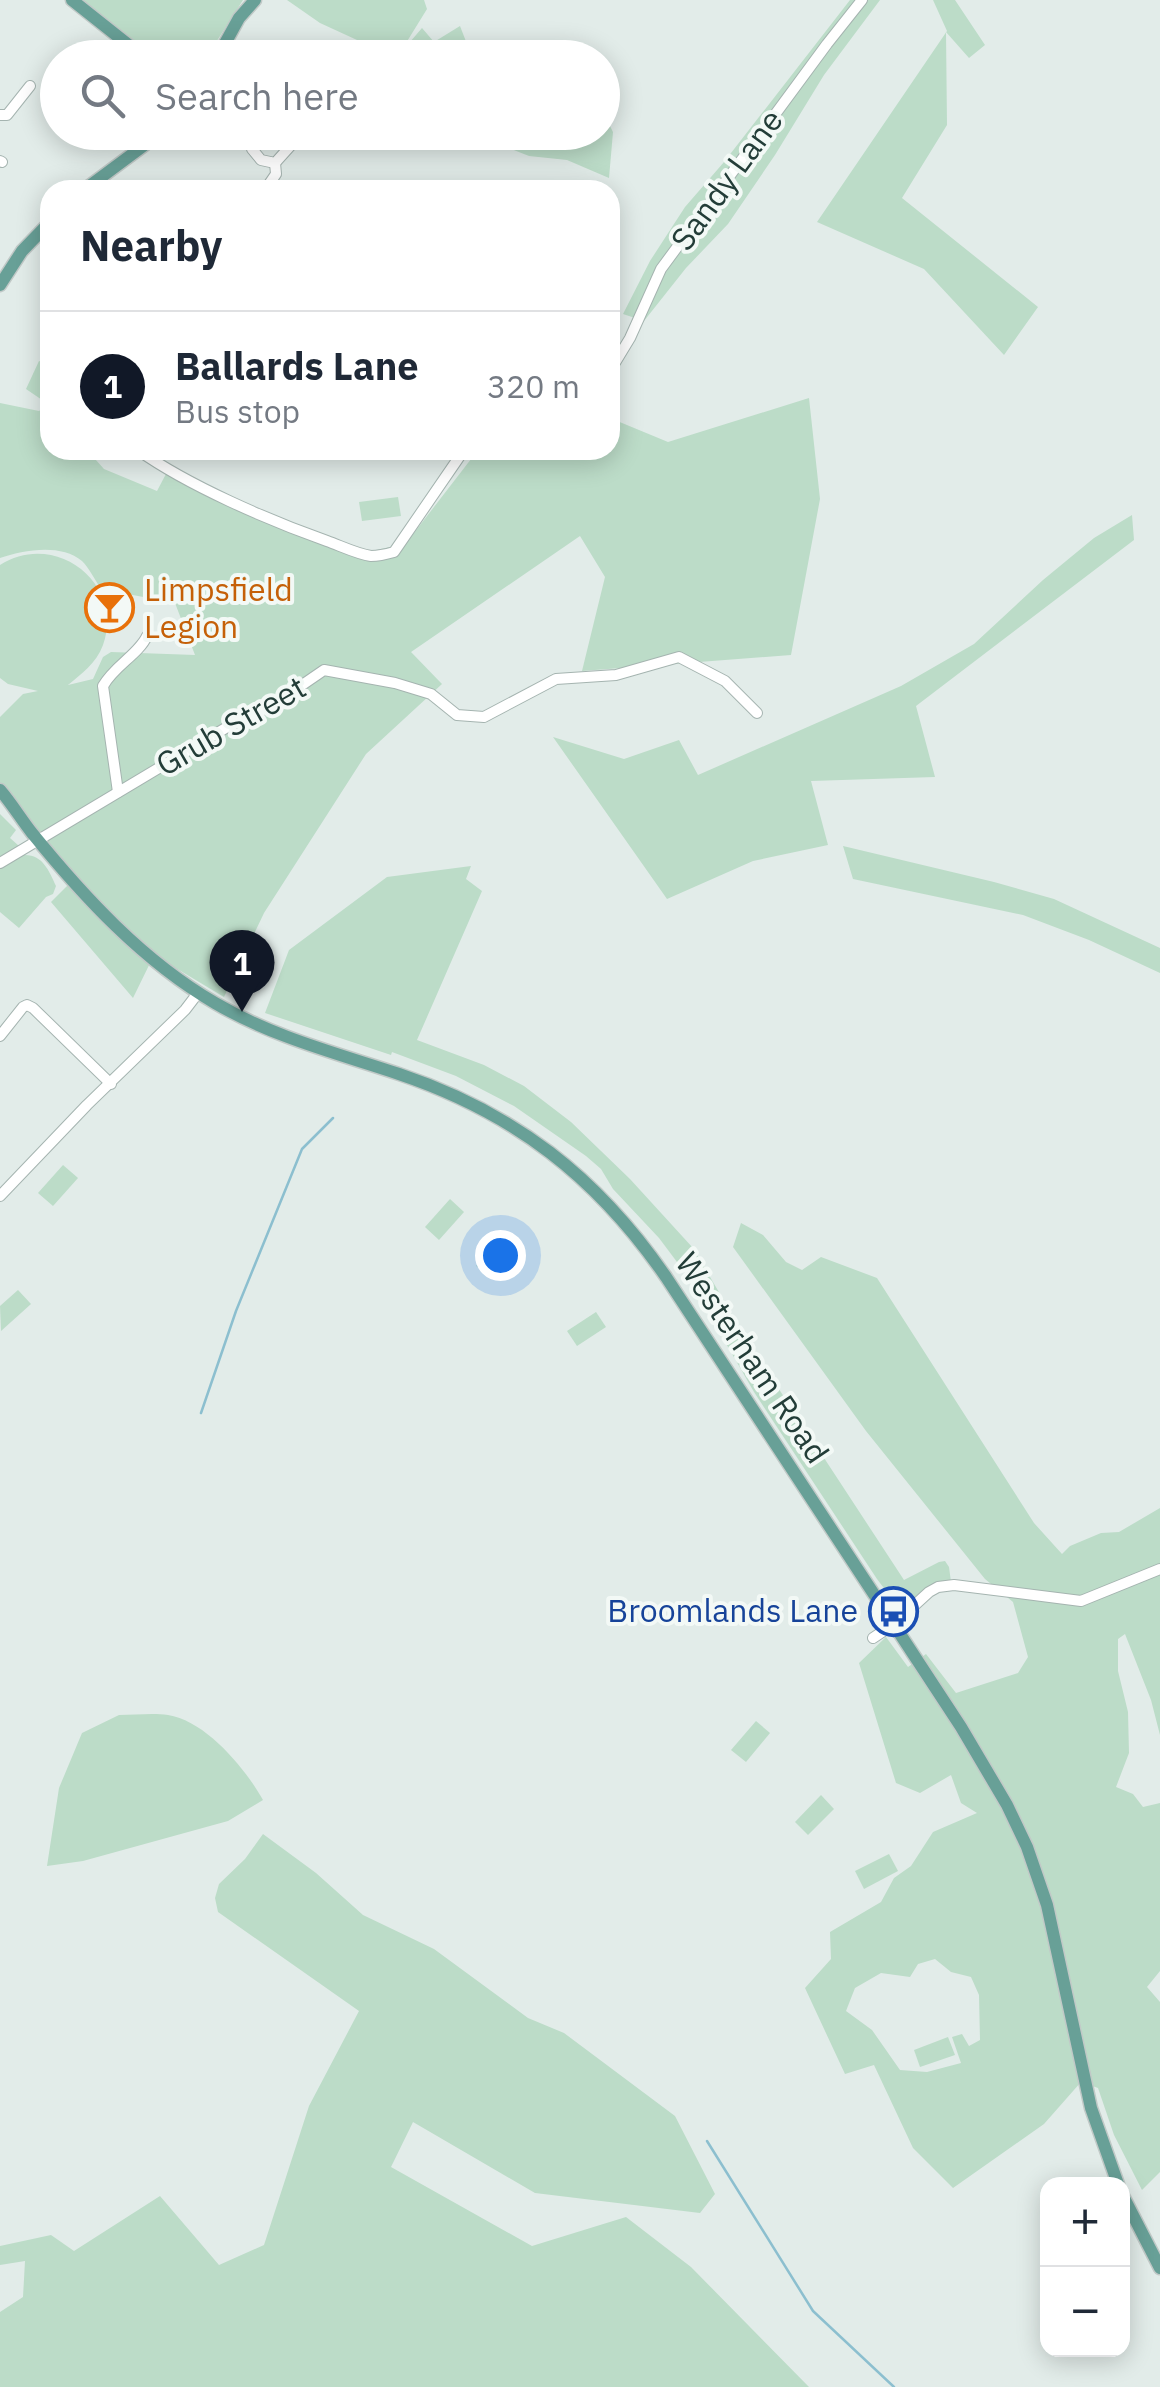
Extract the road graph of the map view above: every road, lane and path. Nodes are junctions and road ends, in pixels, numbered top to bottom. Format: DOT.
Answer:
graph roads {
  1 [pos="72,0"];
  2 [pos="255,0"];
  3 [pos="862,0"];
  4 [pos="122,40"];
  5 [pos="228,40"];
  6 [pos="30,86"];
  7 [pos="0,115"];
  8 [pos="141,150"];
  9 [pos="253,150"];
  10 [pos="287,150"];
  11 [pos="276,163"];
  12 [pos="106,180"];
  13 [pos="272,180"];
  14 [pos="40,232"];
  15 [pos="0,285"];
  16 [pos="620,354"];
  17 [pos="151,460"];
  18 [pos="457,460"];
  19 [pos="147,636"];
  20 [pos="756,714"];
  21 [pos="0,790"];
  22 [pos="118,792"];
  23 [pos="0,800"];
  24 [pos="30,829"];
  25 [pos="40,841"];
  26 [pos="0,863"];
  27 [pos="198,993"];
  28 [pos="0,1036"];
  29 [pos="111,1084"];
  30 [pos="0,1196"];
  31 [pos="1160,1569"];
  32 [pos="894,1624"];
  33 [pos="873,1638"];
  34 [pos="1116,2177"];
  35 [pos="1130,2210"];
  36 [pos="1160,2268"];
  1 -- 4 [label="main road"];
  2 -- 5 [label="main road"];
  3 -- 16 [label="street, Sandy Lane"];
  6 -- 7 [label="street"];
  8 -- 12 [label="main road"];
  9 -- 11 [label="street"];
  10 -- 11 [label="street"];
  11 -- 13 [label="street"];
  14 -- 15 [label="main road"];
  17 -- 18 [label="street"];
  19 -- 22 [label="street"];
  20 -- 22 [label="street, Grub Street"];
  21 -- 24 [label="main road, Westerham Road"];
  22 -- 25 [label="street, Grub Street"];
  23 -- 24 [label="main road, Westerham Road"];
  24 -- 25 [label="main road, Westerham Road"];
  25 -- 26 [label="street, Grub Street"];
  25 -- 27 [label="main road, Westerham Road"];
  27 -- 29 [label="street"];
  27 -- 32 [label="main road, Westerham Road"];
  28 -- 29 [label="street"];
  29 -- 30 [label="street"];
  31 -- 32 [label="street"];
  32 -- 33 [label="street"];
  32 -- 34 [label="main road, Westerham Road"];
  35 -- 36 [label="main road"];
}
